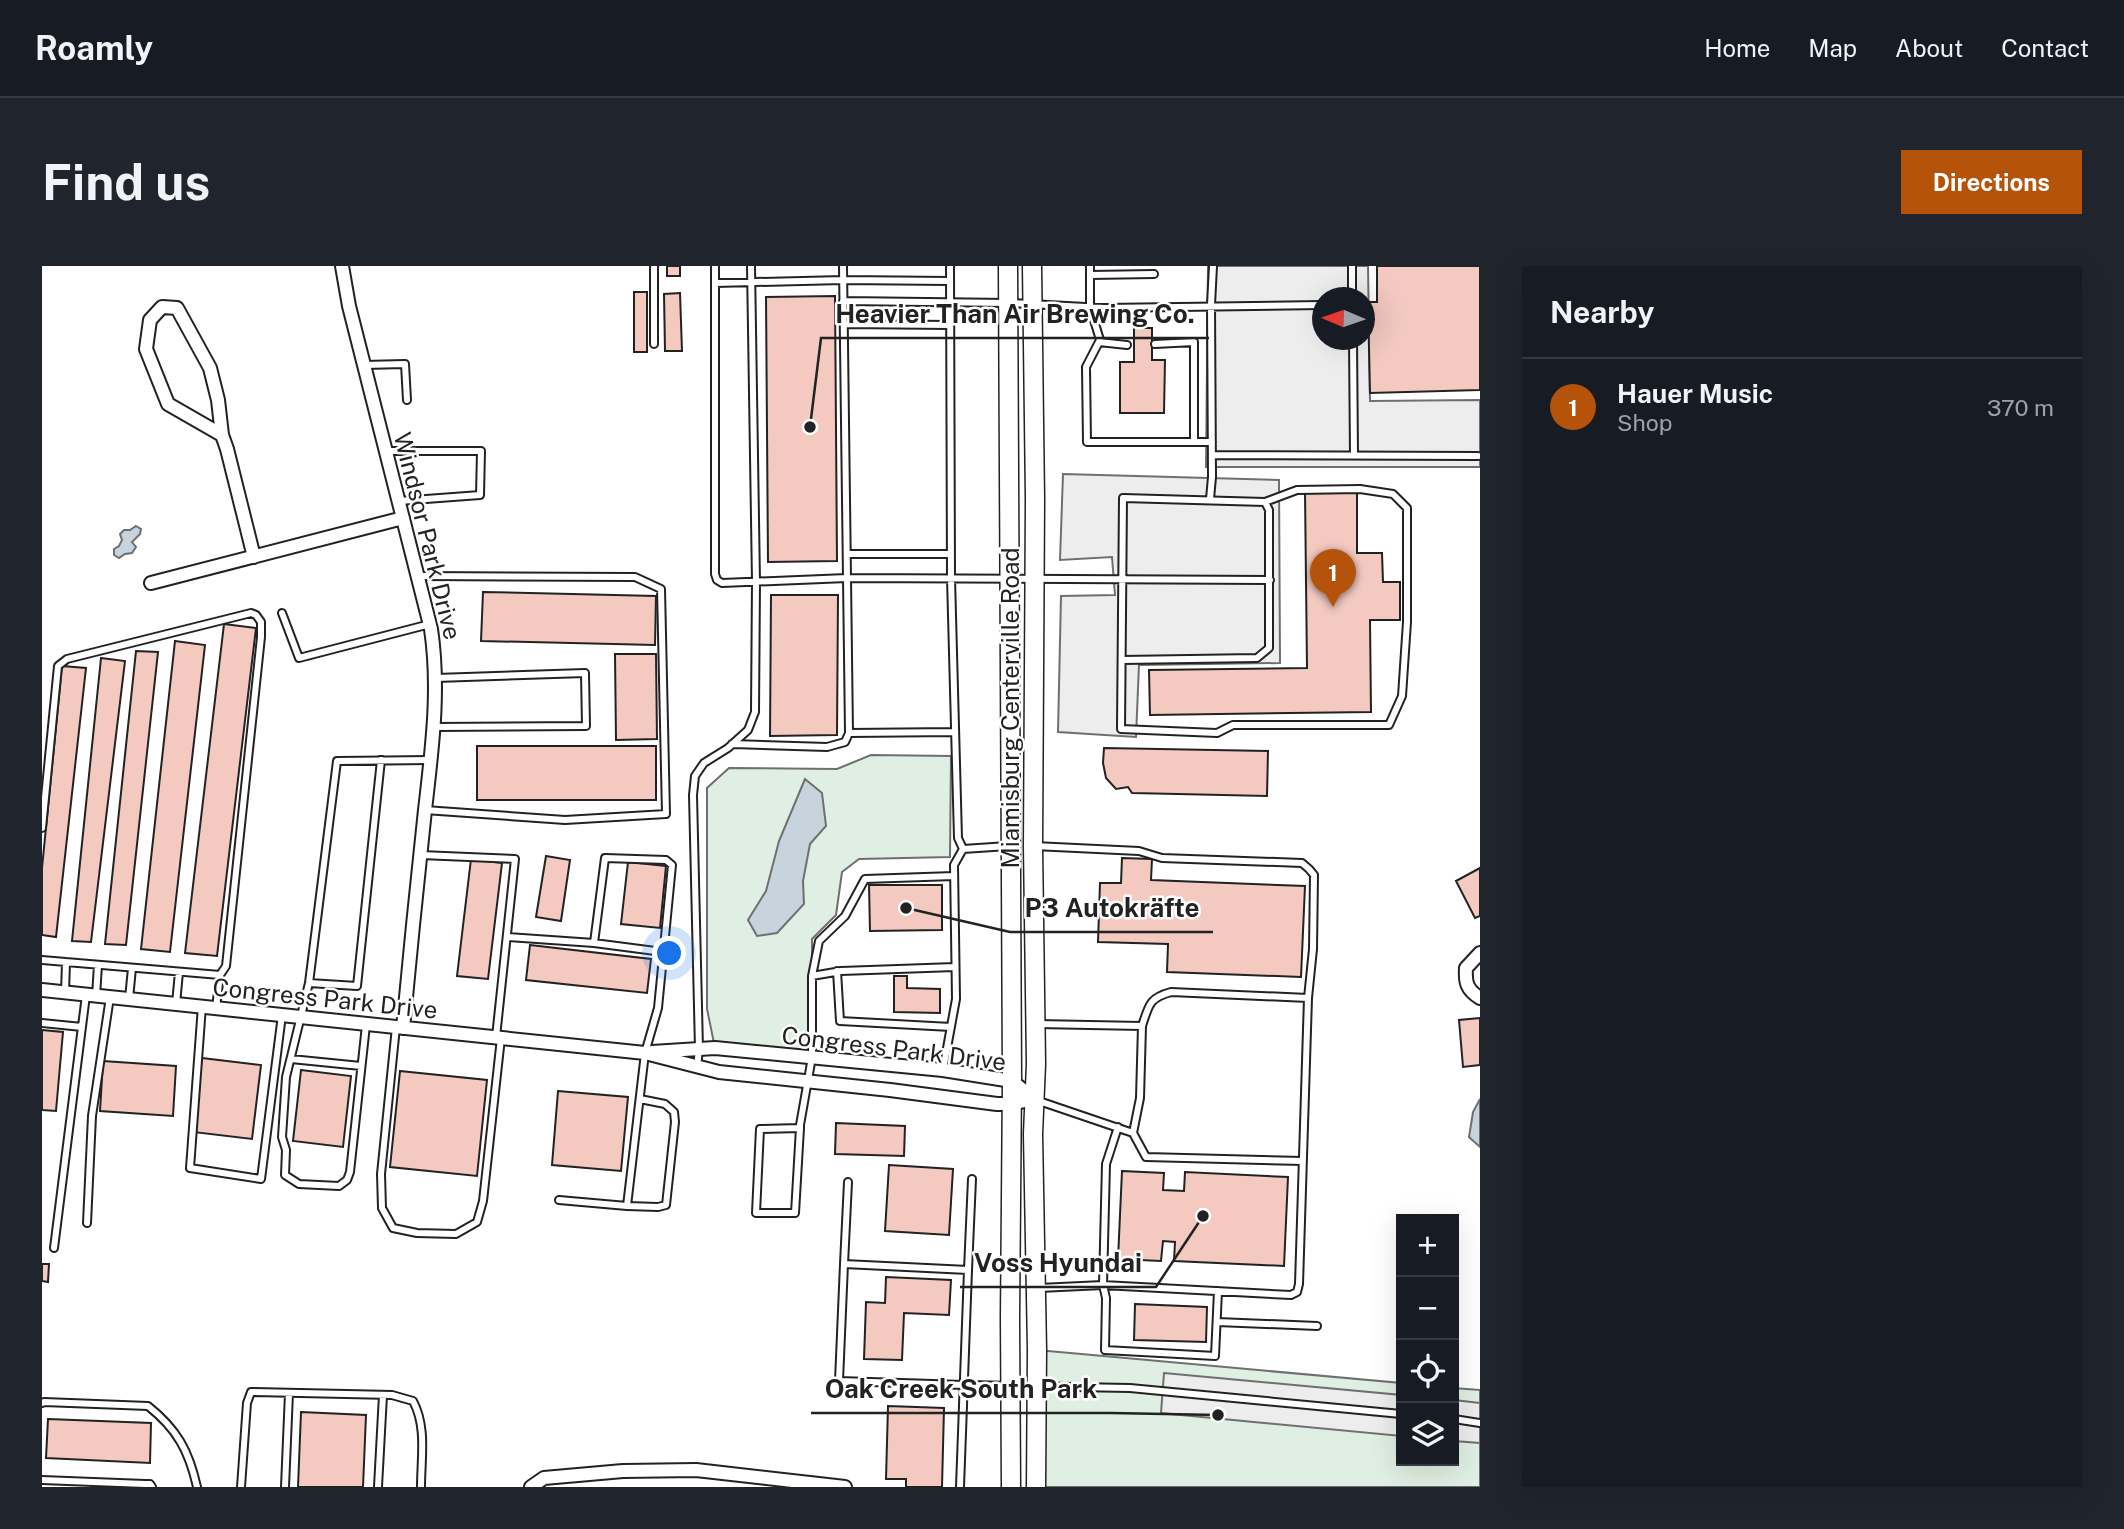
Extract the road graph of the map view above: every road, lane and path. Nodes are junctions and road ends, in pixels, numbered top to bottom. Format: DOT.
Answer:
graph roads {
  1 [pos="342,266"];
  2 [pos="654,266"];
  3 [pos="715,266"];
  4 [pos="751,266"];
  5 [pos="843,266"];
  6 [pos="950,266"];
  7 [pos="1009,266"];
  8 [pos="1032,266"];
  9 [pos="1090,266"];
  10 [pos="1213,266"];
  11 [pos="1352,266"];
  12 [pos="1154,274"];
  13 [pos="1090,275"];
  14 [pos="843,280"];
  15 [pos="751,281"];
  16 [pos="950,281"];
  17 [pos="715,283"];
  18 [pos="1352,287"];
  19 [pos="843,301"];
  20 [pos="950,303"];
  21 [pos="1009,303"];
  22 [pos="1032,304"];
  23 [pos="1211,305"];
  24 [pos="1312,305"];
  25 [pos="1090,307"];
  26 [pos="844,324"];
  27 [pos="950,325"];
  28 [pos="1099,342"];
  29 [pos="654,344"];
  30 [pos="1155,344"];
  31 [pos="1127,345"];
  32 [pos="1353,350"];
  33 [pos="364,365"];
  34 [pos="407,400"];
  35 [pos="222,435"];
  36 [pos="1194,442"];
  37 [pos="1212,442"];
  38 [pos="386,451"];
  39 [pos="1212,455"];
  40 [pos="1354,456"];
  41 [pos="1478,456"];
  42 [pos="1210,499"];
  43 [pos="399,501"];
  44 [pos="1265,502"];
  45 [pos="403,518"];
  46 [pos="847,554"];
  47 [pos="951,554"];
  48 [pos="254,557"];
  49 [pos="418,576"];
  50 [pos="847,578"];
  51 [pos="951,578"];
  52 [pos="1009,578"];
  53 [pos="1034,578"];
  54 [pos="1122,579"];
  55 [pos="1270,580"];
  56 [pos="756,582"];
  57 [pos="151,583"];
  58 [pos="282,614"];
  59 [pos="430,624"];
  60 [pos="1122,660"];
  61 [pos="436,678"];
  62 [pos="434,727"];
  63 [pos="955,732"];
  64 [pos="849,733"];
  65 [pos="732,744"];
  66 [pos="381,760"];
  67 [pos="431,760"];
  68 [pos="425,810"];
  69 [pos="42,828"];
  70 [pos="1010,845"];
  71 [pos="1033,846"];
  72 [pos="963,849"];
  73 [pos="421,855"];
  74 [pos="954,876"];
  75 [pos="507,937"];
  76 [pos="594,943"];
  77 [pos="663,952"];
  78 [pos="1480,953"];
  79 [pos="42,960"];
  80 [pos="66,962"];
  81 [pos="98,965"];
  82 [pos="955,967"];
  83 [pos="132,968"];
  84 [pos="837,971"];
  85 [pos="179,972"];
  86 [pos="220,975"];
  87 [pos="812,976"];
  88 [pos="309,983"];
  89 [pos="42,990"];
  90 [pos="65,993"];
  91 [pos="91,995"];
  92 [pos="110,997"];
  93 [pos="1308,998"];
  94 [pos="1480,998"];
  95 [pos="129,999"];
  96 [pos="176,1004"];
  97 [pos="202,1006"];
  98 [pos="216,1008"];
  99 [pos="282,1014"];
  100 [pos="302,1017"];
  101 [pos="42,1023"];
  102 [pos="366,1023"];
  103 [pos="1035,1024"];
  104 [pos="1142,1026"];
  105 [pos="82,1027"];
  106 [pos="400,1027"];
  107 [pos="951,1027"];
  108 [pos="499,1037"];
  109 [pos="699,1049"];
  110 [pos="645,1053"];
  111 [pos="812,1057"];
  112 [pos="291,1059"];
  113 [pos="361,1066"];
  114 [pos="697,1067"];
  115 [pos="943,1070"];
  116 [pos="807,1081"];
  117 [pos="1012,1081"];
  118 [pos="640,1098"];
  119 [pos="1034,1099"];
  120 [pos="1012,1104"];
  121 [pos="1118,1127"];
  122 [pos="800,1128"];
  123 [pos="1133,1133"];
  124 [pos="1303,1161"];
  125 [pos="972,1179"];
  126 [pos="848,1182"];
  127 [pos="559,1200"];
  128 [pos="627,1206"];
  129 [pos="87,1223"];
  130 [pos="54,1248"];
  131 [pos="844,1264"];
  132 [pos="968,1270"];
  133 [pos="1103,1285"];
  134 [pos="1037,1288"];
  135 [pos="1218,1291"];
  136 [pos="1217,1322"];
  137 [pos="1317,1326"];
  138 [pos="964,1385"];
  139 [pos="1011,1385"];
  140 [pos="1036,1386"];
  141 [pos="289,1393"];
  142 [pos="383,1395"];
  143 [pos="42,1403"];
  144 [pos="1396,1414"];
  145 [pos="1459,1420"];
  146 [pos="1480,1423"];
  147 [pos="42,1480"];
  148 [pos="152,1487"];
  149 [pos="197,1487"];
  150 [pos="241,1487"];
  151 [pos="285,1487"];
  152 [pos="378,1487"];
  153 [pos="421,1487"];
  154 [pos="531,1487"];
  155 [pos="845,1487"];
  156 [pos="960,1487"];
  157 [pos="1011,1487"];
  158 [pos="1036,1487"];
  1 -- 33 [label="street, Windsor Park Drive"];
  2 -- 29 [label="lane"];
  3 -- 17 [label="lane"];
  4 -- 15 [label="lane"];
  5 -- 14 [label="lane"];
  6 -- 16 [label="lane"];
  7 -- 21 [label="main road, Miamisburg Centerville Road"];
  8 -- 22 [label="main road, Miamisburg Centerville Road"];
  9 -- 13 [label="lane"];
  10 -- 23 [label="lane"];
  11 -- 18 [label="lane"];
  12 -- 13 [label="lane"];
  13 -- 25 [label="lane"];
  14 -- 15 [label="lane"];
  14 -- 16 [label="lane"];
  14 -- 19 [label="lane"];
  15 -- 17 [label="lane"];
  15 -- 56 [label="lane"];
  16 -- 20 [label="lane"];
  17 -- 56 [label="lane"];
  19 -- 20 [label="lane"];
  19 -- 26 [label="lane"];
  20 -- 21 [label="lane"];
  20 -- 27 [label="lane"];
  21 -- 22 [label="lane"];
  21 -- 52 [label="main road, Miamisburg Centerville Road"];
  22 -- 25 [label="lane"];
  22 -- 53 [label="main road, Miamisburg Centerville Road"];
  23 -- 24 [label="lane"];
  23 -- 25 [label="lane"];
  23 -- 37 [label="lane"];
  25 -- 28 [label="lane"];
  26 -- 27 [label="lane"];
  26 -- 46 [label="lane"];
  27 -- 47 [label="lane"];
  28 -- 31 [label="lane"];
  28 -- 36 [label="lane"];
  30 -- 36 [label="lane"];
  32 -- 40 [label="lane"];
  33 -- 34 [label="lane"];
  33 -- 38 [label="street, Windsor Park Drive"];
  35 -- 35 [label="street"];
  35 -- 48 [label="street"];
  36 -- 37 [label="lane"];
  37 -- 39 [label="lane"];
  38 -- 43 [label="street, Windsor Park Drive"];
  38 -- 43 [label="lane"];
  39 -- 40 [label="lane"];
  39 -- 42 [label="lane"];
  40 -- 41 [label="lane"];
  42 -- 44 [label="lane"];
  42 -- 54 [label="lane"];
  43 -- 45 [label="street, Windsor Park Drive"];
  44 -- 55 [label="lane"];
  44 -- 60 [label="lane"];
  45 -- 48 [label="street"];
  45 -- 49 [label="street, Windsor Park Drive"];
  46 -- 47 [label="lane"];
  46 -- 50 [label="lane"];
  47 -- 51 [label="lane"];
  48 -- 57 [label="street"];
  49 -- 59 [label="street, Windsor Park Drive"];
  49 -- 68 [label="lane"];
  50 -- 51 [label="lane"];
  50 -- 56 [label="lane"];
  50 -- 64 [label="lane"];
  51 -- 52 [label="lane"];
  51 -- 63 [label="lane"];
  52 -- 53 [label="lane"];
  52 -- 70 [label="main road, Miamisburg Centerville Road"];
  53 -- 54 [label="lane"];
  53 -- 71 [label="main road, Miamisburg Centerville Road"];
  54 -- 55 [label="lane"];
  54 -- 60 [label="lane"];
  55 -- 60 [label="lane"];
  56 -- 65 [label="lane"];
  58 -- 59 [label="lane"];
  59 -- 61 [label="street, Windsor Park Drive"];
  61 -- 62 [label="street, Windsor Park Drive"];
  61 -- 62 [label="lane"];
  62 -- 67 [label="street, Windsor Park Drive"];
  63 -- 64 [label="lane"];
  63 -- 72 [label="lane"];
  64 -- 65 [label="lane"];
  65 -- 109 [label="lane"];
  66 -- 67 [label="lane"];
  66 -- 88 [label="lane"];
  66 -- 88 [label="lane"];
  67 -- 68 [label="street, Windsor Park Drive"];
  68 -- 73 [label="street, Windsor Park Drive"];
  69 -- 86 [label="lane"];
  70 -- 71 [label="main road"];
  70 -- 72 [label="lane"];
  70 -- 117 [label="main road, Miamisburg Centerville Road"];
  71 -- 93 [label="lane"];
  71 -- 103 [label="main road, Miamisburg Centerville Road"];
  72 -- 74 [label="lane"];
  73 -- 75 [label="lane"];
  73 -- 106 [label="street, Windsor Park Drive"];
  74 -- 82 [label="lane"];
  74 -- 87 [label="lane"];
  75 -- 76 [label="lane"];
  75 -- 108 [label="lane"];
  76 -- 77 [label="lane"];
  76 -- 77 [label="lane"];
  77 -- 110 [label="lane"];
  78 -- 94 [label="street"];
  79 -- 80 [label="lane"];
  80 -- 81 [label="lane"];
  80 -- 90 [label="lane"];
  81 -- 83 [label="lane"];
  81 -- 91 [label="lane"];
  82 -- 84 [label="lane"];
  82 -- 107 [label="lane"];
  83 -- 85 [label="lane"];
  83 -- 95 [label="lane"];
  84 -- 87 [label="lane"];
  84 -- 107 [label="lane"];
  85 -- 86 [label="lane"];
  85 -- 96 [label="lane"];
  86 -- 98 [label="lane"];
  87 -- 111 [label="lane"];
  88 -- 100 [label="lane"];
  89 -- 90 [label="street, Congress Park Drive"];
  90 -- 91 [label="street, Congress Park Drive"];
  91 -- 92 [label="street, Congress Park Drive"];
  91 -- 105 [label="lane"];
  92 -- 95 [label="street, Congress Park Drive"];
  92 -- 129 [label="lane"];
  93 -- 104 [label="lane"];
  93 -- 124 [label="lane"];
  95 -- 96 [label="street, Congress Park Drive"];
  96 -- 97 [label="street, Congress Park Drive"];
  97 -- 98 [label="street, Congress Park Drive"];
  97 -- 99 [label="lane"];
  98 -- 99 [label="street, Congress Park Drive"];
  99 -- 100 [label="street, Congress Park Drive"];
  100 -- 102 [label="street, Congress Park Drive"];
  100 -- 112 [label="lane"];
  101 -- 105 [label="lane"];
  102 -- 106 [label="street, Congress Park Drive"];
  102 -- 113 [label="lane"];
  103 -- 104 [label="lane"];
  103 -- 119 [label="main road, Miamisburg Centerville Road"];
  104 -- 123 [label="lane"];
  105 -- 130 [label="lane"];
  106 -- 108 [label="street, Congress Park Drive"];
  106 -- 108 [label="lane"];
  107 -- 115 [label="lane"];
  108 -- 110 [label="street, Congress Park Drive"];
  109 -- 110 [label="street, Congress Park Drive"];
  109 -- 111 [label="street, Congress Park Drive"];
  109 -- 114 [label="lane"];
  110 -- 114 [label="street, Congress Park Drive"];
  110 -- 118 [label="lane"];
  111 -- 115 [label="street, Congress Park Drive"];
  111 -- 116 [label="lane"];
  112 -- 113 [label="lane"];
  112 -- 113 [label="lane"];
  114 -- 116 [label="street, Congress Park Drive"];
  115 -- 117 [label="street, Congress Park Drive"];
  116 -- 120 [label="street, Congress Park Drive"];
  116 -- 122 [label="lane"];
  117 -- 119 [label="street, Congress Park Drive"];
  117 -- 120 [label="main road, Miamisburg Centerville Road"];
  118 -- 128 [label="lane"];
  118 -- 128 [label="lane"];
  119 -- 120 [label="street, Congress Park Drive"];
  119 -- 121 [label="lane"];
  119 -- 134 [label="main road, Miamisburg Centerville Road"];
  120 -- 139 [label="main road, Miamisburg Centerville Road"];
  121 -- 123 [label="lane"];
  121 -- 133 [label="lane"];
  122 -- 122 [label="lane"];
  123 -- 124 [label="lane"];
  124 -- 135 [label="lane"];
  125 -- 132 [label="lane"];
  126 -- 131 [label="lane"];
  127 -- 128 [label="lane"];
  131 -- 132 [label="lane"];
  131 -- 138 [label="lane"];
  132 -- 138 [label="lane"];
  133 -- 134 [label="lane"];
  133 -- 135 [label="lane"];
  133 -- 136 [label="lane"];
  134 -- 140 [label="main road, Miamisburg Centerville Road"];
  135 -- 136 [label="lane"];
  136 -- 137 [label="lane"];
  138 -- 139 [label="lane"];
  138 -- 156 [label="lane"];
  139 -- 140 [label="lane"];
  139 -- 157 [label="main road, Miamisburg Centerville Road"];
  140 -- 144 [label="lane"];
  140 -- 158 [label="main road, Miamisburg Centerville Road"];
  141 -- 142 [label="lane"];
  141 -- 150 [label="lane"];
  141 -- 151 [label="lane"];
  142 -- 152 [label="lane"];
  142 -- 153 [label="lane"];
  143 -- 149 [label="lane"];
  145 -- 146 [label="lane"];
  147 -- 148 [label="lane"];
  154 -- 155 [label="street"];
}
